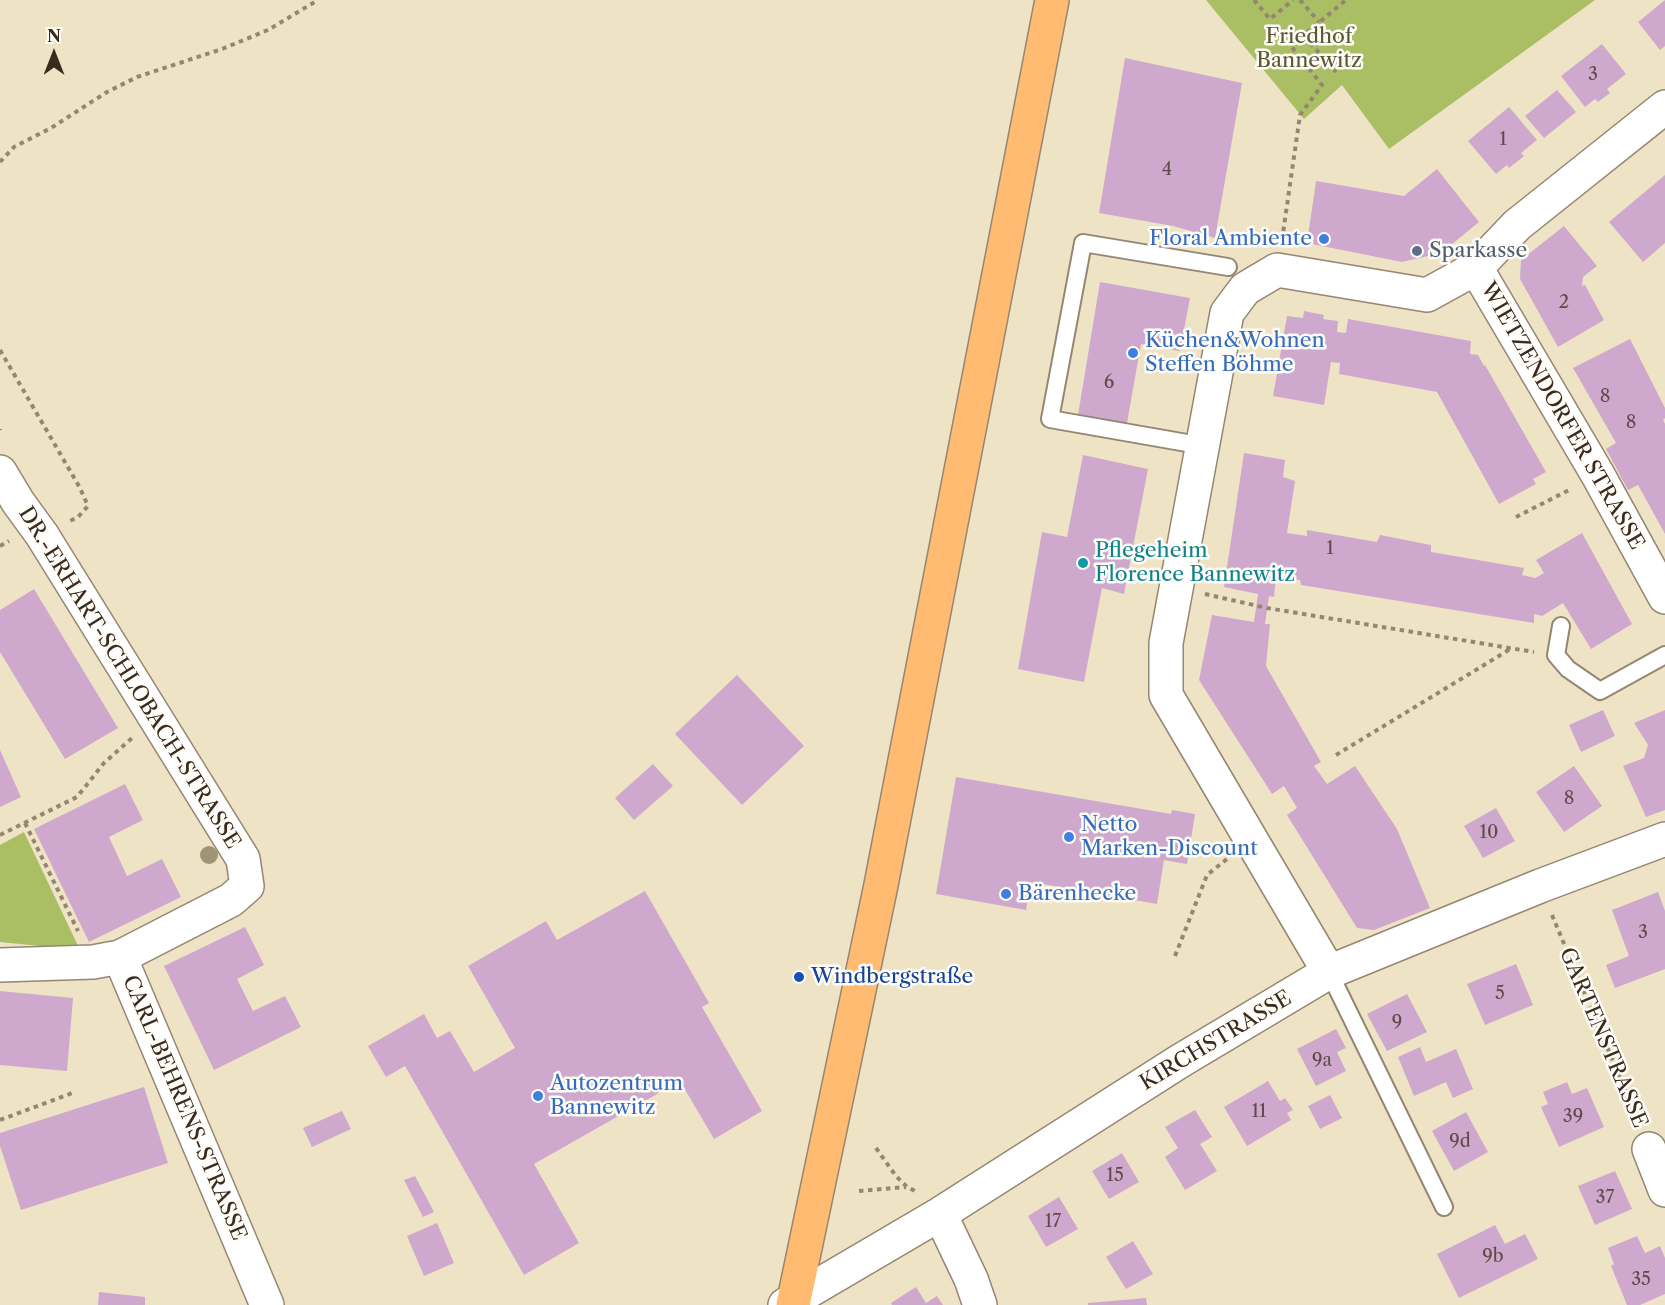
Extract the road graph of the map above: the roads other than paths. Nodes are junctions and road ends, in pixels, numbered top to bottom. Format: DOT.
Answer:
graph roads {
  1 [pos="1052,0"];
  2 [pos="1665,107"];
  3 [pos="1228,267"];
  4 [pos="1476,268"];
  5 [pos="1204,446"];
  6 [pos="0,472"];
  7 [pos="1665,597"];
  8 [pos="1561,626"];
  9 [pos="1665,655"];
  10 [pos="1665,839"];
  11 [pos="106,959"];
  12 [pos="0,965"];
  13 [pos="1329,972"];
  14 [pos="1649,1149"];
  15 [pos="1665,1190"];
  16 [pos="1444,1207"];
  17 [pos="940,1214"];
  18 [pos="791,1303"];
  19 [pos="267,1305"];
  20 [pos="980,1305"];
  1 -- 18 [label="main road"];
  2 -- 4 [label="street"];
  3 -- 5 [label="lane"];
  4 -- 5 [label="street"];
  4 -- 7 [label="street, WIETZENDORFER STRASSE"];
  5 -- 13 [label="street"];
  6 -- 11 [label="street, DR.-ERHART-SCHLOBACH-STRASSE"];
  8 -- 9 [label="lane"];
  10 -- 13 [label="street, KIRCHSTRASSE"];
  11 -- 12 [label="street, CARL-BEHRENS-STRASSE"];
  11 -- 19 [label="street, CARL-BEHRENS-STRASSE"];
  13 -- 16 [label="lane"];
  13 -- 17 [label="street, KIRCHSTRASSE"];
  14 -- 15 [label="street, GARTENSTRASSE"];
  17 -- 18 [label="street, KIRCHSTRASSE"];
  17 -- 20 [label="street"];
}
